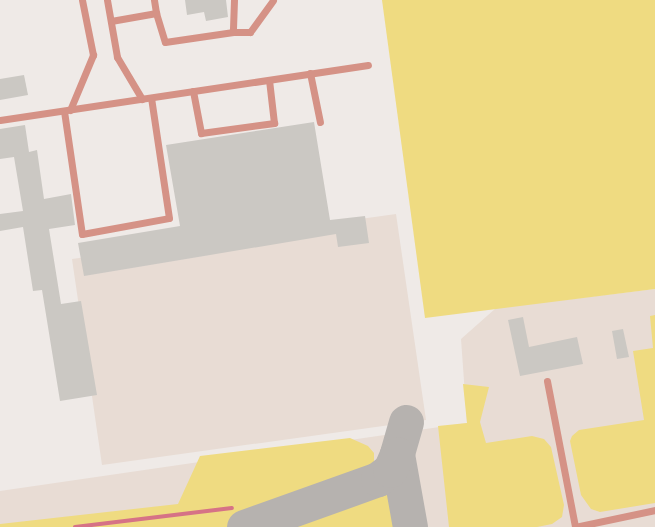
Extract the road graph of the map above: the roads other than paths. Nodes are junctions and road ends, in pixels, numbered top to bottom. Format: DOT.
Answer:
graph roads {
  1 [pos="82,0"];
  2 [pos="107,0"];
  3 [pos="154,0"];
  4 [pos="234,0"];
  5 [pos="273,0"];
  6 [pos="156,13"];
  7 [pos="111,21"];
  8 [pos="233,32"];
  9 [pos="368,65"];
  10 [pos="310,73"];
  11 [pos="269,80"];
  12 [pos="193,91"];
  13 [pos="151,98"];
  14 [pos="142,99"];
  15 [pos="67,110"];
  16 [pos="0,120"];
  17 [pos="320,122"];
  18 [pos="547,381"];
  19 [pos="655,510"];
  20 [pos="575,527"];
  1 -- 15 [label="lane"];
  2 -- 7 [label="lane"];
  3 -- 6 [label="lane"];
  4 -- 8 [label="lane"];
  5 -- 8 [label="lane"];
  6 -- 7 [label="lane"];
  6 -- 8 [label="lane"];
  7 -- 14 [label="lane"];
  9 -- 10 [label="lane"];
  10 -- 11 [label="lane"];
  10 -- 17 [label="lane"];
  11 -- 12 [label="lane"];
  11 -- 12 [label="lane"];
  12 -- 13 [label="lane"];
  13 -- 14 [label="lane"];
  13 -- 15 [label="lane"];
  14 -- 15 [label="lane"];
  15 -- 16 [label="lane"];
  18 -- 20 [label="lane"];
  19 -- 20 [label="lane"];
}
